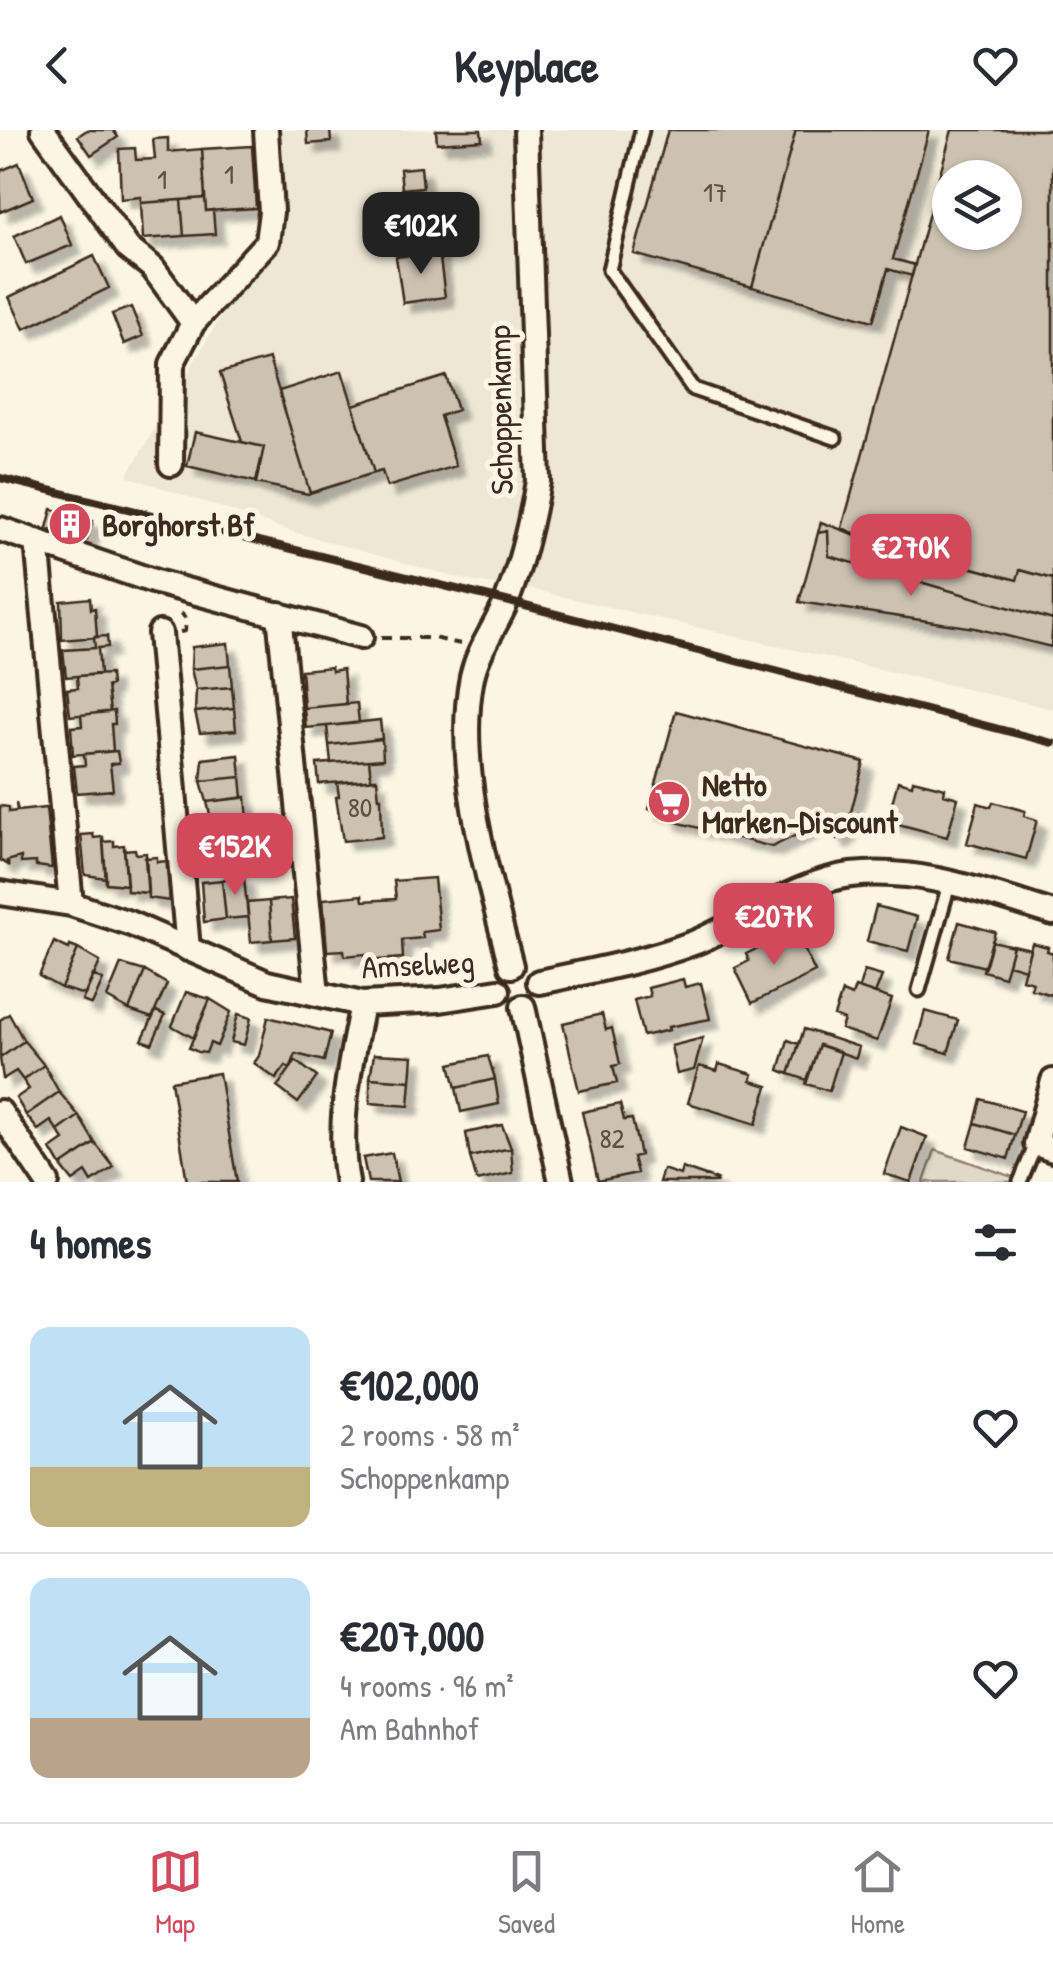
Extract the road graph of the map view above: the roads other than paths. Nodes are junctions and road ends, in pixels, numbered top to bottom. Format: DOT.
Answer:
graph roads {
  1 [pos="43,130"];
  2 [pos="266,130"];
  3 [pos="526,130"];
  4 [pos="642,130"];
  5 [pos="193,323"];
  6 [pos="835,438"];
  7 [pos="170,464"];
  8 [pos="0,529"];
  9 [pos="37,541"];
  10 [pos="278,614"];
  11 [pos="160,633"];
  12 [pos="361,637"];
  13 [pos="950,881"];
  14 [pos="0,893"];
  15 [pos="71,904"];
  16 [pos="1053,914"];
  17 [pos="188,949"];
  18 [pos="511,966"];
  19 [pos="539,982"];
  20 [pos="918,990"];
  21 [pos="498,992"];
  22 [pos="317,994"];
  23 [pos="362,1004"];
  24 [pos="523,1007"];
  25 [pos="1053,1081"];
  26 [pos="0,1112"];
  27 [pos="1045,1147"];
  28 [pos="47,1182"];
  29 [pos="346,1182"];
  30 [pos="562,1182"];
  31 [pos="1020,1182"];
  1 -- 5 [label="street"];
  2 -- 5 [label="street"];
  3 -- 18 [label="street, Schoppenkamp"];
  4 -- 6 [label="lane"];
  5 -- 7 [label="street"];
  8 -- 9 [label="street"];
  9 -- 10 [label="street"];
  9 -- 15 [label="street"];
  10 -- 12 [label="street"];
  10 -- 22 [label="street"];
  11 -- 17 [label="street"];
  13 -- 16 [label="street"];
  13 -- 19 [label="street"];
  13 -- 20 [label="lane"];
  14 -- 15 [label="street, Amselweg"];
  15 -- 17 [label="street, Amselweg"];
  17 -- 22 [label="street, Amselweg"];
  18 -- 19 [label="street"];
  18 -- 21 [label="street"];
  19 -- 24 [label="street"];
  21 -- 23 [label="street, Amselweg"];
  21 -- 24 [label="street"];
  22 -- 23 [label="street, Amselweg"];
  23 -- 29 [label="street"];
  24 -- 30 [label="street"];
  25 -- 27 [label="street"];
  26 -- 28 [label="street"];
  27 -- 31 [label="lane"];
}
